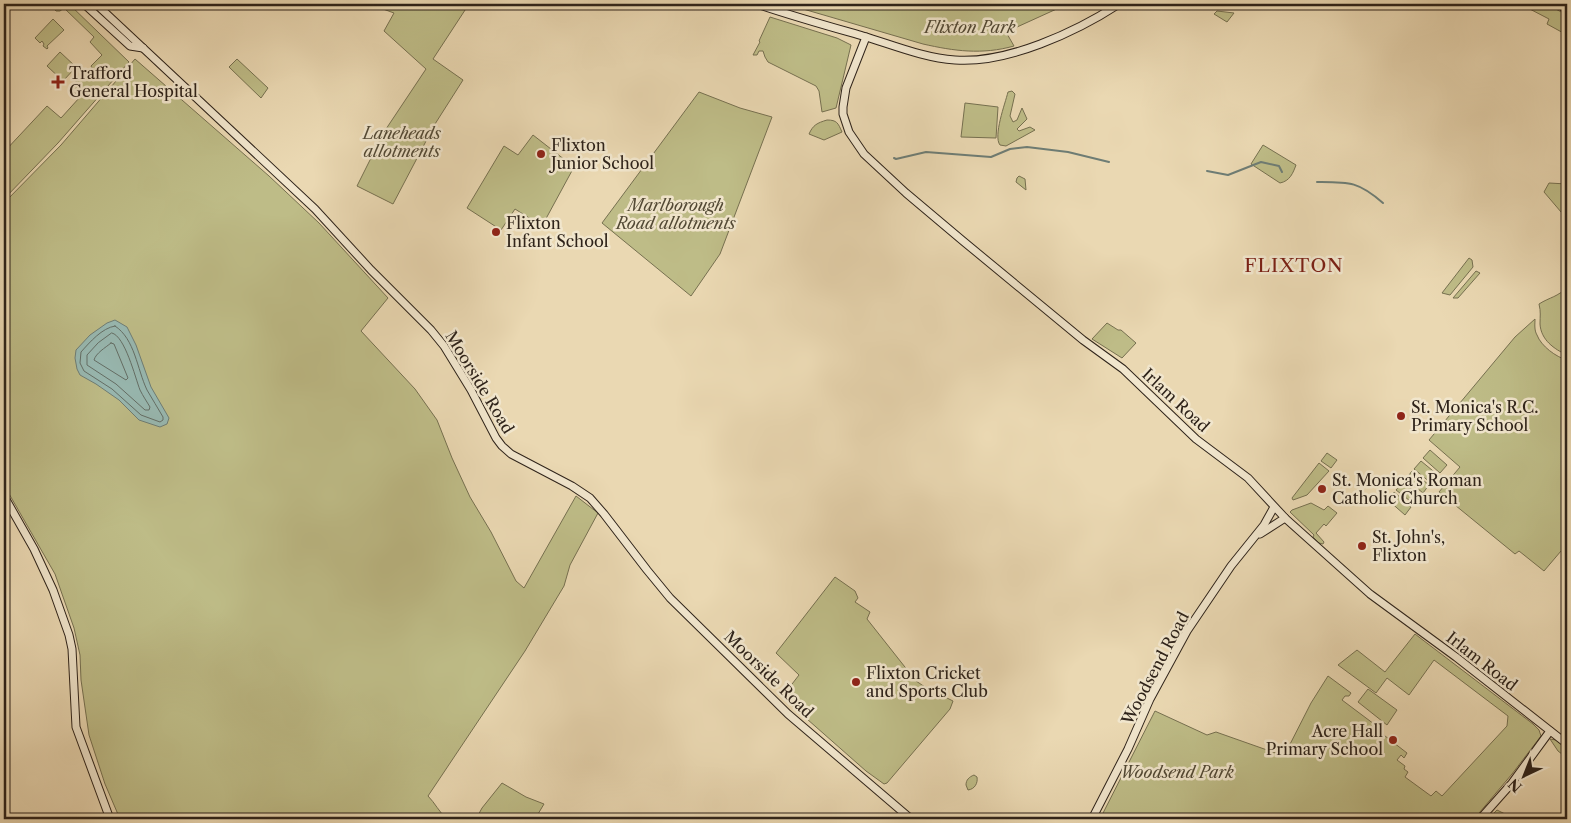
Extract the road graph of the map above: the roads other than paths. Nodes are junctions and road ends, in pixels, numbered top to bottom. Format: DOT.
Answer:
graph roads {
  1 [pos="84,4"];
  2 [pos="757,4"];
  3 [pos="1119,4"];
  4 [pos="96,8"];
  5 [pos="866,37"];
  6 [pos="4,496"];
  7 [pos="1274,507"];
  8 [pos="1285,518"];
  9 [pos="1255,537"];
  10 [pos="1550,731"];
  11 [pos="1567,744"];
  12 [pos="110,819"];
  13 [pos="911,819"];
  14 [pos="1092,819"];
  15 [pos="1480,819"];
  1 -- 4 [label="street, Moorside Road"];
  2 -- 5 [label="street"];
  3 -- 5 [label="street"];
  4 -- 13 [label="street, Moorside Road"];
  5 -- 7 [label="street, Irlam Road"];
  6 -- 12 [label="street"];
  7 -- 8 [label="street, Irlam Road"];
  7 -- 9 [label="street, Woodsend Road"];
  8 -- 9 [label="street, Woodsend Road"];
  8 -- 10 [label="street, Irlam Road"];
  9 -- 14 [label="street, Woodsend Road"];
  10 -- 11 [label="street, Irlam Road"];
  10 -- 15 [label="street"];
}
